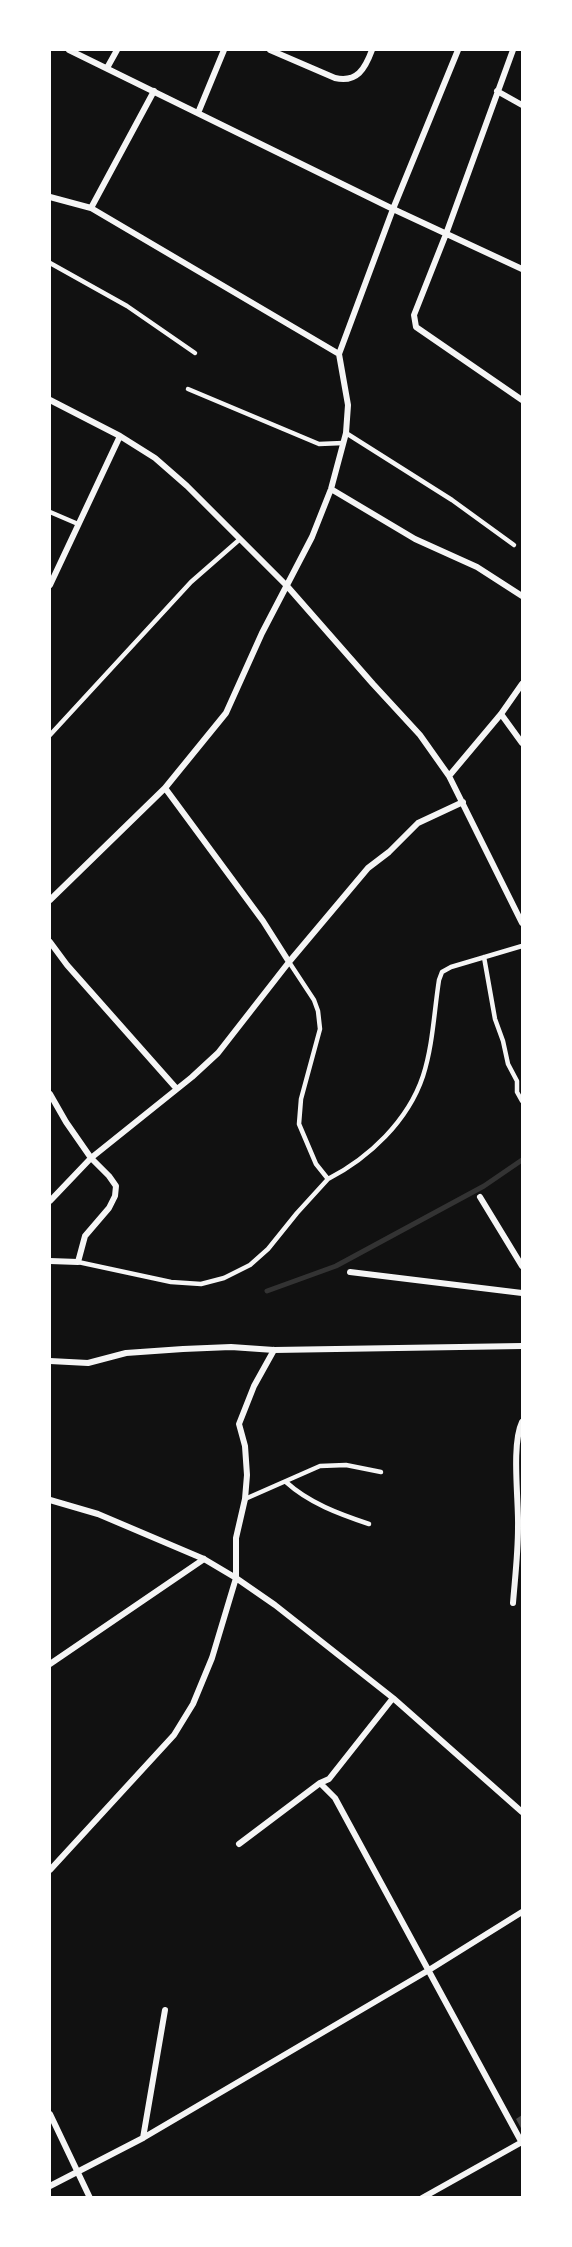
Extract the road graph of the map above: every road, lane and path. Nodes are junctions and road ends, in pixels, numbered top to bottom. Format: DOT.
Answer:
graph roads {
  1 [pos="69,50"];
  2 [pos="117,50"];
  3 [pos="224,50"];
  4 [pos="270,50"];
  5 [pos="372,50"];
  6 [pos="458,50"];
  7 [pos="513,50"];
  8 [pos="107,68"];
  9 [pos="154,91"];
  10 [pos="497,91"];
  11 [pos="522,105"];
  12 [pos="198,113"];
  13 [pos="50,197"];
  14 [pos="90,208"];
  15 [pos="393,209"];
  16 [pos="446,234"];
  17 [pos="50,263"];
  18 [pos="522,269"];
  19 [pos="195,353"];
  20 [pos="339,354"];
  21 [pos="188,389"];
  22 [pos="50,400"];
  23 [pos="522,400"];
  24 [pos="345,433"];
  25 [pos="120,436"];
  26 [pos="343,442"];
  27 [pos="331,489"];
  28 [pos="50,512"];
  29 [pos="78,524"];
  30 [pos="239,540"];
  31 [pos="514,545"];
  32 [pos="50,585"];
  33 [pos="287,586"];
  34 [pos="522,596"];
  35 [pos="522,684"];
  36 [pos="501,714"];
  37 [pos="50,735"];
  38 [pos="522,743"];
  39 [pos="449,776"];
  40 [pos="165,788"];
  41 [pos="463,802"];
  42 [pos="50,900"];
  43 [pos="522,923"];
  44 [pos="50,942"];
  45 [pos="522,946"];
  46 [pos="484,957"];
  47 [pos="289,962"];
  48 [pos="176,1088"];
  49 [pos="50,1094"];
  50 [pos="522,1101"];
  51 [pos="91,1158"];
  52 [pos="328,1179"];
  53 [pos="480,1197"];
  54 [pos="50,1201"];
  55 [pos="50,1261"];
  56 [pos="78,1262"];
  57 [pos="522,1266"];
  58 [pos="350,1272"];
  59 [pos="522,1293"];
  60 [pos="522,1346"];
  61 [pos="274,1350"];
  62 [pos="50,1361"];
  63 [pos="522,1422"];
  64 [pos="381,1472"];
  65 [pos="286,1482"];
  66 [pos="245,1499"];
  67 [pos="50,1500"];
  68 [pos="369,1524"];
  69 [pos="204,1559"];
  70 [pos="236,1578"];
  71 [pos="513,1603"];
  72 [pos="50,1664"];
  73 [pos="393,1698"];
  74 [pos="320,1783"];
  75 [pos="522,1812"];
  76 [pos="239,1844"];
  77 [pos="50,1870"];
  78 [pos="522,1912"];
  79 [pos="429,1970"];
  80 [pos="165,2010"];
  81 [pos="50,2114"];
  82 [pos="143,2138"];
  83 [pos="522,2143"];
  84 [pos="77,2171"];
  85 [pos="50,2187"];
  86 [pos="90,2198"];
  87 [pos="422,2198"];
  1 -- 8 [label="street"];
  2 -- 8 [label="street"];
  3 -- 12 [label="street"];
  4 -- 5 [label="street"];
  6 -- 15 [label="street"];
  7 -- 10 [label="street"];
  8 -- 9 [label="street"];
  9 -- 12 [label="street"];
  9 -- 14 [label="street"];
  10 -- 11 [label="street"];
  10 -- 16 [label="street"];
  12 -- 15 [label="street"];
  13 -- 14 [label="street"];
  14 -- 20 [label="street"];
  15 -- 16 [label="street"];
  15 -- 20 [label="street"];
  16 -- 18 [label="street"];
  16 -- 23 [label="street"];
  17 -- 19 [label="lane"];
  20 -- 24 [label="street"];
  21 -- 26 [label="lane"];
  22 -- 25 [label="street"];
  24 -- 26 [label="street"];
  24 -- 31 [label="lane"];
  25 -- 29 [label="street"];
  25 -- 30 [label="street"];
  26 -- 27 [label="street"];
  27 -- 33 [label="street"];
  27 -- 34 [label="street"];
  28 -- 29 [label="lane"];
  29 -- 32 [label="street"];
  30 -- 33 [label="street"];
  30 -- 37 [label="lane"];
  33 -- 39 [label="street"];
  33 -- 40 [label="street"];
  35 -- 36 [label="street"];
  36 -- 38 [label="street"];
  36 -- 39 [label="street"];
  39 -- 41 [label="street"];
  40 -- 42 [label="street"];
  40 -- 47 [label="street"];
  41 -- 43 [label="street"];
  41 -- 47 [label="street"];
  44 -- 48 [label="street"];
  45 -- 46 [label="lane"];
  46 -- 50 [label="lane"];
  46 -- 52 [label="lane"];
  47 -- 48 [label="street"];
  47 -- 52 [label="lane"];
  48 -- 51 [label="street"];
  49 -- 51 [label="street"];
  51 -- 54 [label="street"];
  51 -- 56 [label="street"];
  52 -- 56 [label="lane"];
  53 -- 57 [label="street"];
  55 -- 56 [label="street"];
  58 -- 59 [label="street"];
  60 -- 61 [label="street"];
  61 -- 62 [label="street"];
  61 -- 66 [label="street"];
  63 -- 71 [label="street"];
  64 -- 65 [label="lane"];
  65 -- 66 [label="lane"];
  65 -- 68 [label="lane"];
  66 -- 70 [label="street"];
  67 -- 69 [label="street"];
  69 -- 70 [label="street"];
  69 -- 72 [label="street"];
  70 -- 73 [label="street"];
  70 -- 77 [label="street"];
  73 -- 74 [label="street"];
  73 -- 75 [label="street"];
  74 -- 76 [label="street"];
  74 -- 79 [label="street"];
  78 -- 79 [label="street"];
  79 -- 82 [label="street"];
  79 -- 83 [label="street"];
  80 -- 82 [label="street"];
  81 -- 84 [label="street"];
  82 -- 84 [label="street"];
  83 -- 87 [label="street"];
  84 -- 85 [label="street"];
  84 -- 86 [label="street"];
}
